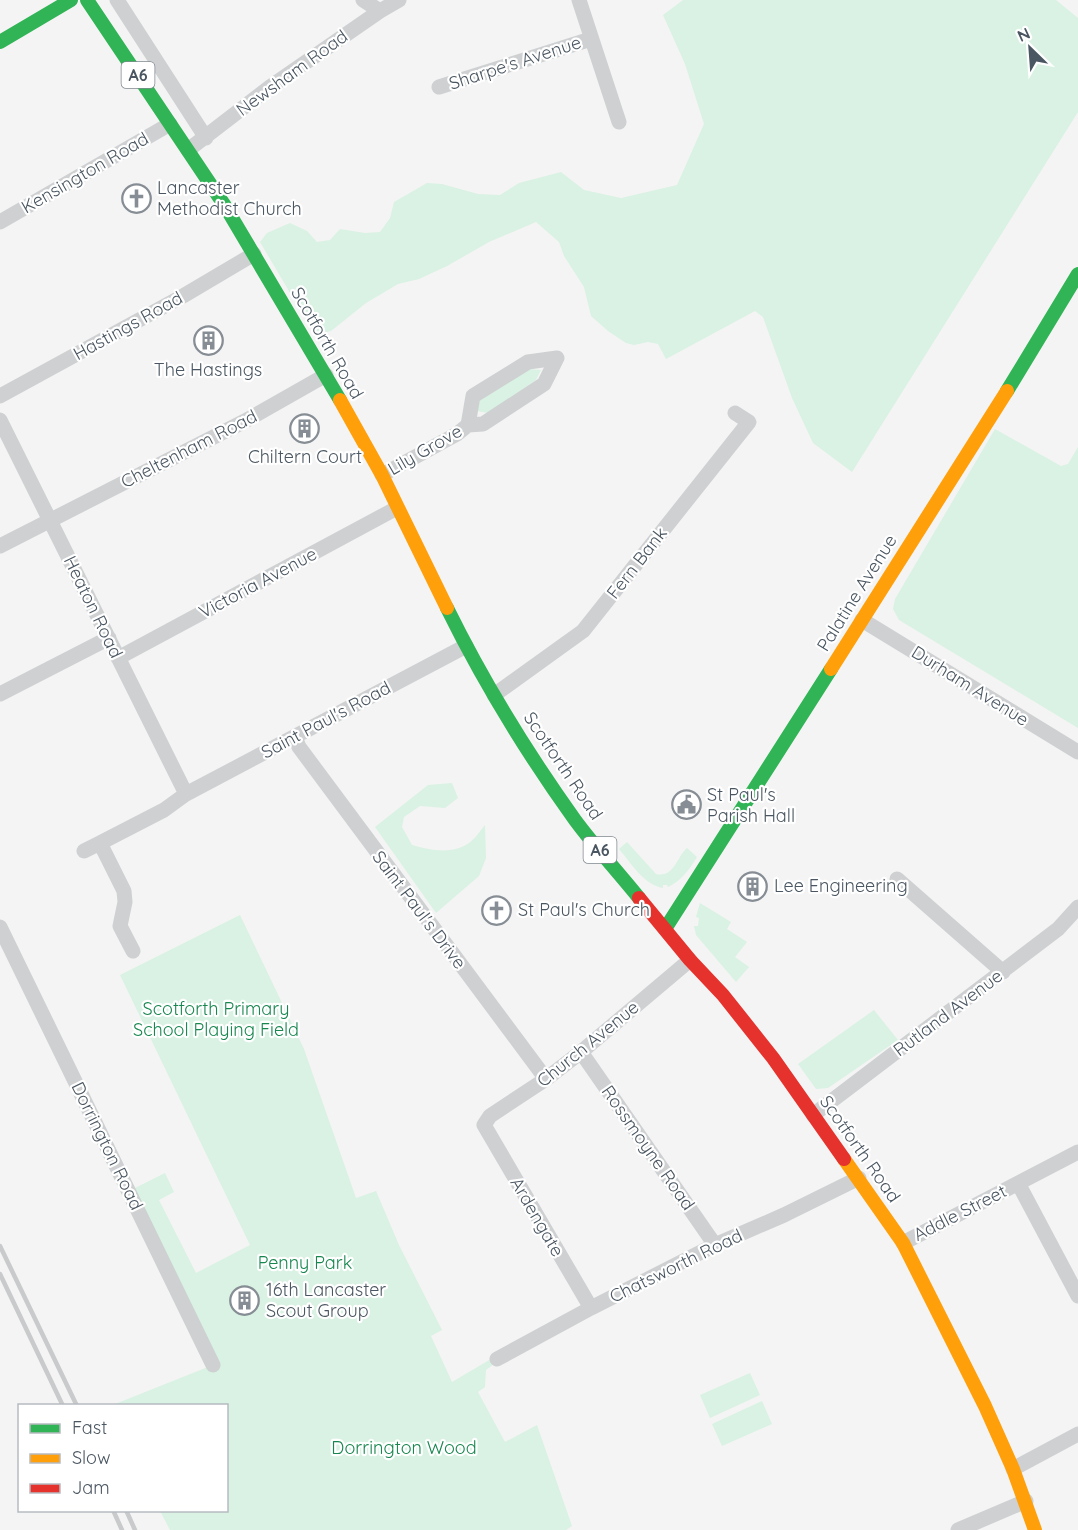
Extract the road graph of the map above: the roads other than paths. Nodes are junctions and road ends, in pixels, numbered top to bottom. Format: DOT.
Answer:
graph roads {
  1 [pos="71,0"];
  2 [pos="87,0"];
  3 [pos="117,0"];
  4 [pos="363,0"];
  5 [pos="399,0"];
  6 [pos="579,0"];
  7 [pos="380,10"];
  8 [pos="591,39"];
  9 [pos="0,42"];
  10 [pos="439,87"];
  11 [pos="619,122"];
  12 [pos="170,124"];
  13 [pos="206,138"];
  14 [pos="188,150"];
  15 [pos="0,222"];
  16 [pos="254,254"];
  17 [pos="1078,274"];
  18 [pos="327,375"];
  19 [pos="0,396"];
  20 [pos="735,413"];
  21 [pos="0,420"];
  22 [pos="468,425"];
  23 [pos="382,475"];
  24 [pos="397,508"];
  25 [pos="50,521"];
  26 [pos="0,546"];
  27 [pos="862,620"];
  28 [pos="108,638"];
  29 [pos="466,646"];
  30 [pos="118,658"];
  31 [pos="0,694"];
  32 [pos="494,695"];
  33 [pos="295,737"];
  34 [pos="1078,752"];
  35 [pos="186,794"];
  36 [pos="100,843"];
  37 [pos="84,852"];
  38 [pos="897,879"];
  39 [pos="1078,907"];
  40 [pos="0,927"];
  41 [pos="665,929"];
  42 [pos="133,951"];
  43 [pos="690,960"];
  44 [pos="1003,972"];
  45 [pos="581,1052"];
  46 [pos="546,1079"];
  47 [pos="813,1114"];
  48 [pos="484,1125"];
  49 [pos="1078,1152"];
  50 [pos="859,1178"];
  51 [pos="1018,1183"];
  52 [pos="903,1243"];
  53 [pos="715,1245"];
  54 [pos="1078,1296"];
  55 [pos="591,1308"];
  56 [pos="497,1359"];
  57 [pos="213,1365"];
  58 [pos="1078,1434"];
  59 [pos="1013,1470"];
  60 [pos="1026,1501"];
  61 [pos="958,1530"];
  62 [pos="1035,1530"];
  1 -- 9 [label="main road"];
  2 -- 12 [label="main road, Scotforth Road / A6"];
  3 -- 13 [label="street"];
  4 -- 7 [label="street"];
  5 -- 7 [label="street, Newsham Road"];
  6 -- 8 [label="street, Sharpe's Avenue"];
  7 -- 13 [label="street, Newsham Road"];
  8 -- 10 [label="street, Sharpe's Avenue"];
  8 -- 11 [label="street, Sharpe's Avenue"];
  12 -- 14 [label="main road, Scotforth Road / A6"];
  12 -- 15 [label="street, Kensington Road"];
  13 -- 14 [label="street, Newsham Road"];
  14 -- 16 [label="main road, Scotforth Road / A6"];
  16 -- 18 [label="main road, Scotforth Road / A6"];
  16 -- 19 [label="street, Hastings Road"];
  17 -- 27 [label="main road, Palatine Avenue"];
  18 -- 23 [label="main road, Scotforth Road / A6"];
  18 -- 25 [label="street, Cheltenham Road"];
  20 -- 32 [label="street, Fern Bank"];
  21 -- 25 [label="street, Heaton Road"];
  22 -- 22 [label="street, Lily Grove"];
  22 -- 23 [label="street, Lily Grove"];
  23 -- 24 [label="main road, Scotforth Road / A6"];
  24 -- 29 [label="main road, Scotforth Road / A6"];
  24 -- 30 [label="street, Victoria Avenue"];
  25 -- 26 [label="street, Cheltenham Road"];
  25 -- 28 [label="street, Heaton Road"];
  27 -- 34 [label="street, Durham Avenue"];
  27 -- 41 [label="main road, Palatine Avenue"];
  28 -- 30 [label="street, Heaton Road"];
  28 -- 31 [label="street"];
  29 -- 32 [label="main road, Scotforth Road / A6"];
  29 -- 33 [label="street, Saint Paul's Road"];
  30 -- 35 [label="street, Heaton Road"];
  32 -- 41 [label="main road, Scotforth Road / A6"];
  33 -- 35 [label="street, Saint Paul's Road"];
  33 -- 46 [label="street, Saint Paul's Drive"];
  35 -- 36 [label="street, Saint Paul's Road"];
  36 -- 37 [label="street, Saint Paul's Road"];
  36 -- 42 [label="street"];
  38 -- 44 [label="street"];
  39 -- 44 [label="street, Rutland Avenue"];
  40 -- 57 [label="street, Dorrington Road"];
  41 -- 43 [label="main road, Scotforth Road / A6"];
  43 -- 45 [label="street, Church Avenue"];
  43 -- 47 [label="main road, Scotforth Road / A6"];
  44 -- 47 [label="street, Rutland Avenue"];
  45 -- 46 [label="street, Church Avenue"];
  45 -- 53 [label="street, Rossmoyne Road"];
  46 -- 48 [label="street, Church Avenue"];
  47 -- 50 [label="main road, Scotforth Road / A6"];
  48 -- 55 [label="street, Ardengate"];
  49 -- 51 [label="street, Addle Street"];
  50 -- 52 [label="main road, Scotforth Road / A6"];
  50 -- 53 [label="street, Chatsworth Road"];
  51 -- 52 [label="street, Addle Street"];
  51 -- 54 [label="street"];
  52 -- 59 [label="main road, Scotforth Road / A6"];
  53 -- 55 [label="street, Chatsworth Road"];
  55 -- 56 [label="street, Chatsworth Road"];
  58 -- 59 [label="street"];
  59 -- 60 [label="main road, Scotforth Road / A6"];
  60 -- 61 [label="street"];
  60 -- 62 [label="main road, Scotforth Road / A6"];
}
